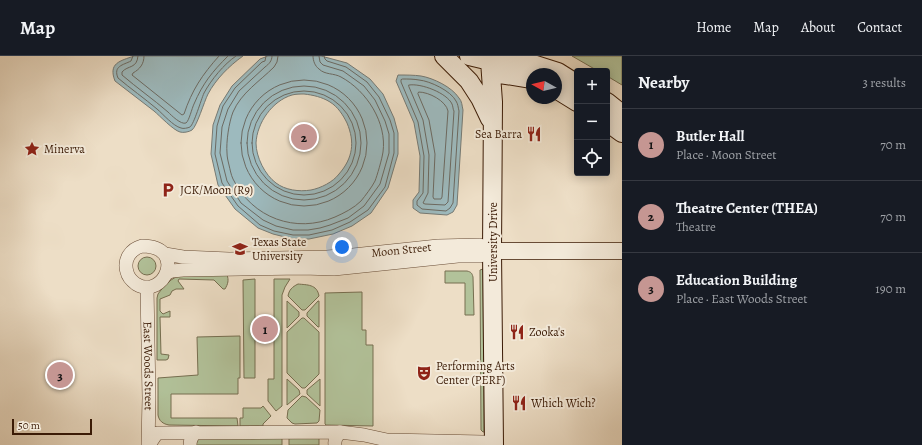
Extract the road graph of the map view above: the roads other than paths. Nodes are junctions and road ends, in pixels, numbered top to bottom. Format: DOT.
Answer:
graph roads {
  1 [pos="444,56"];
  2 [pos="469,56"];
  3 [pos="490,61"];
  4 [pos="526,78"];
  5 [pos="574,82"];
  6 [pos="562,93"];
  7 [pos="574,100"];
  8 [pos="610,104"];
  9 [pos="622,114"];
  10 [pos="610,124"];
  11 [pos="493,128"];
  12 [pos="622,133"];
  13 [pos="492,251"];
  14 [pos="622,251"];
  15 [pos="165,254"];
  16 [pos="167,273"];
  17 [pos="147,287"];
  18 [pos="196,432"];
  19 [pos="340,432"];
  20 [pos="149,445"];
  21 [pos="190,445"];
  22 [pos="335,445"];
  23 [pos="489,445"];
  24 [pos="494,445"];
  1 -- 11 [label="main road"];
  2 -- 3 [label="main road"];
  3 -- 4 [label="main road"];
  3 -- 5 [label="main road"];
  3 -- 11 [label="main road, University Drive"];
  6 -- 7 [label="main road"];
  8 -- 9 [label="main road"];
  10 -- 12 [label="main road"];
  11 -- 13 [label="main road, University Drive"];
  13 -- 14 [label="street, Moon Street"];
  13 -- 15 [label="street, Moon Street"];
  13 -- 16 [label="street, Moon Street"];
  13 -- 24 [label="main road, University Drive"];
  15 -- 16 [label="street"];
  15 -- 17 [label="street"];
  16 -- 17 [label="street"];
  17 -- 20 [label="street, East Woods Street"];
  18 -- 19 [label="street"];
  18 -- 20 [label="street"];
  18 -- 21 [label="street"];
  19 -- 22 [label="street"];
  19 -- 23 [label="street"];
}
